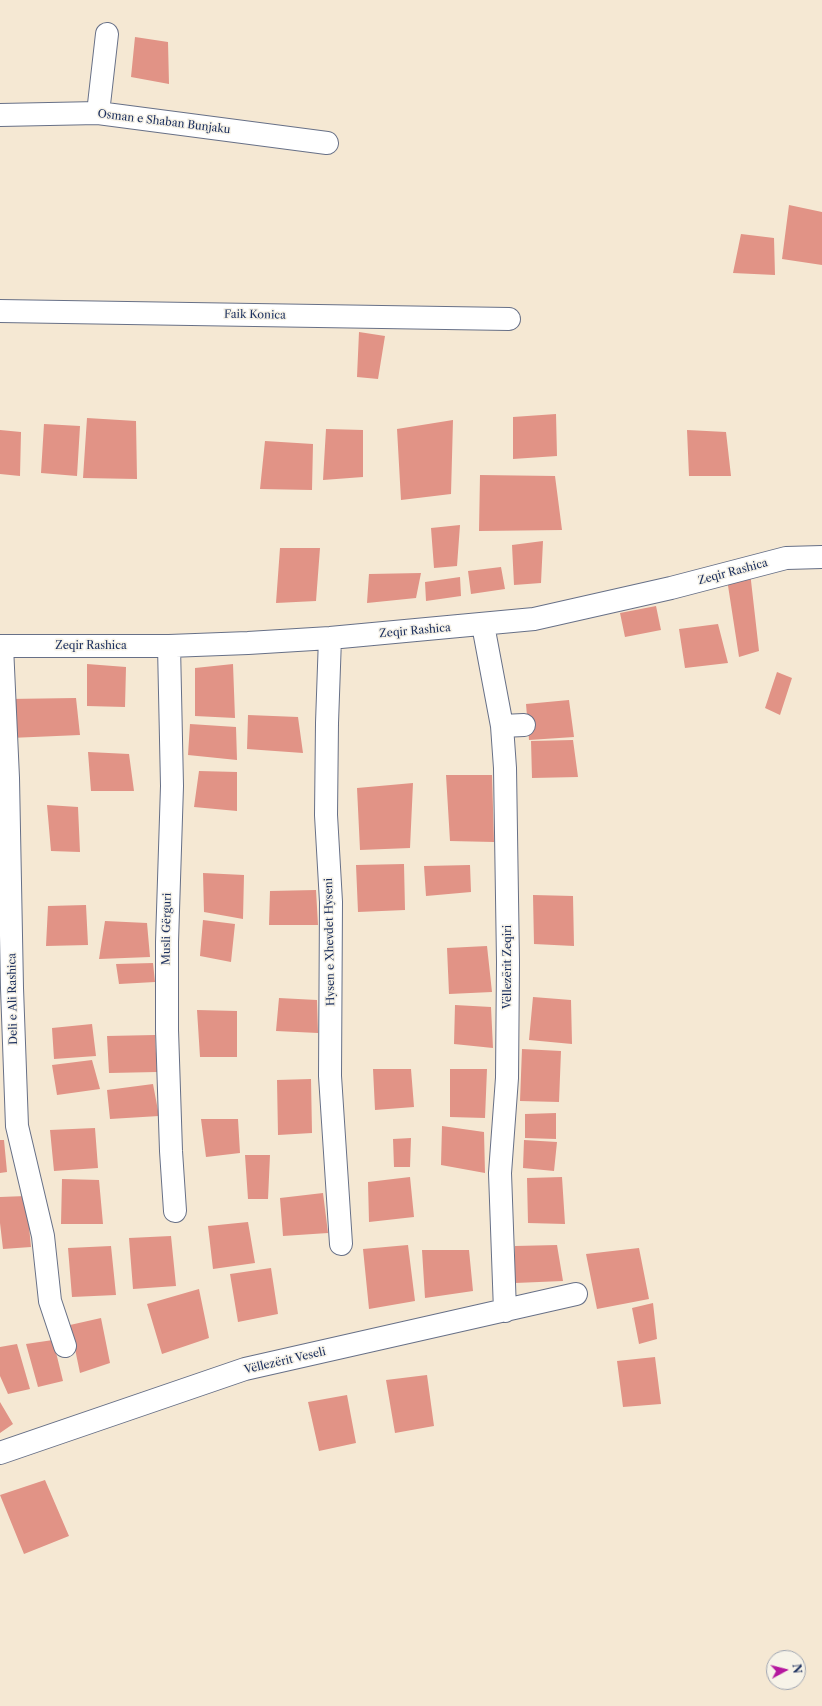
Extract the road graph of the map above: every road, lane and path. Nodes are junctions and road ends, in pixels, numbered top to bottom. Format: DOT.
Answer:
graph roads {
  1 [pos="107,34"];
  2 [pos="98,113"];
  3 [pos="0,115"];
  4 [pos="328,143"];
  5 [pos="0,311"];
  6 [pos="509,319"];
  7 [pos="822,557"];
  8 [pos="483,625"];
  9 [pos="330,638"];
  10 [pos="1,646"];
  11 [pos="169,646"];
  12 [pos="524,725"];
  13 [pos="502,726"];
  14 [pos="175,1212"];
  15 [pos="341,1244"];
  16 [pos="576,1294"];
  17 [pos="505,1311"];
  18 [pos="66,1346"];
  19 [pos="0,1453"];
  1 -- 2 [label="street"];
  2 -- 3 [label="street, Osman e Shaban Bunjaku"];
  2 -- 4 [label="street, Osman e Shaban Bunjaku"];
  5 -- 6 [label="street, Faik Konica"];
  7 -- 8 [label="street, Zeqir Rashica"];
  8 -- 9 [label="street, Zeqir Rashica"];
  8 -- 13 [label="street, Vëllezërit Zeqiri"];
  9 -- 11 [label="street, Zeqir Rashica"];
  9 -- 15 [label="street, Hysen e Xhevdet Hyseni"];
  10 -- 11 [label="street, Zeqir Rashica"];
  10 -- 18 [label="street, Deli e Ali Rashica"];
  11 -- 14 [label="street, Musli Gërguri"];
  12 -- 13 [label="street"];
  13 -- 17 [label="street, Vëllezërit Zeqiri"];
  16 -- 17 [label="street, Vëllezërit Veseli"];
  17 -- 19 [label="street, Vëllezërit Veseli"];
}
